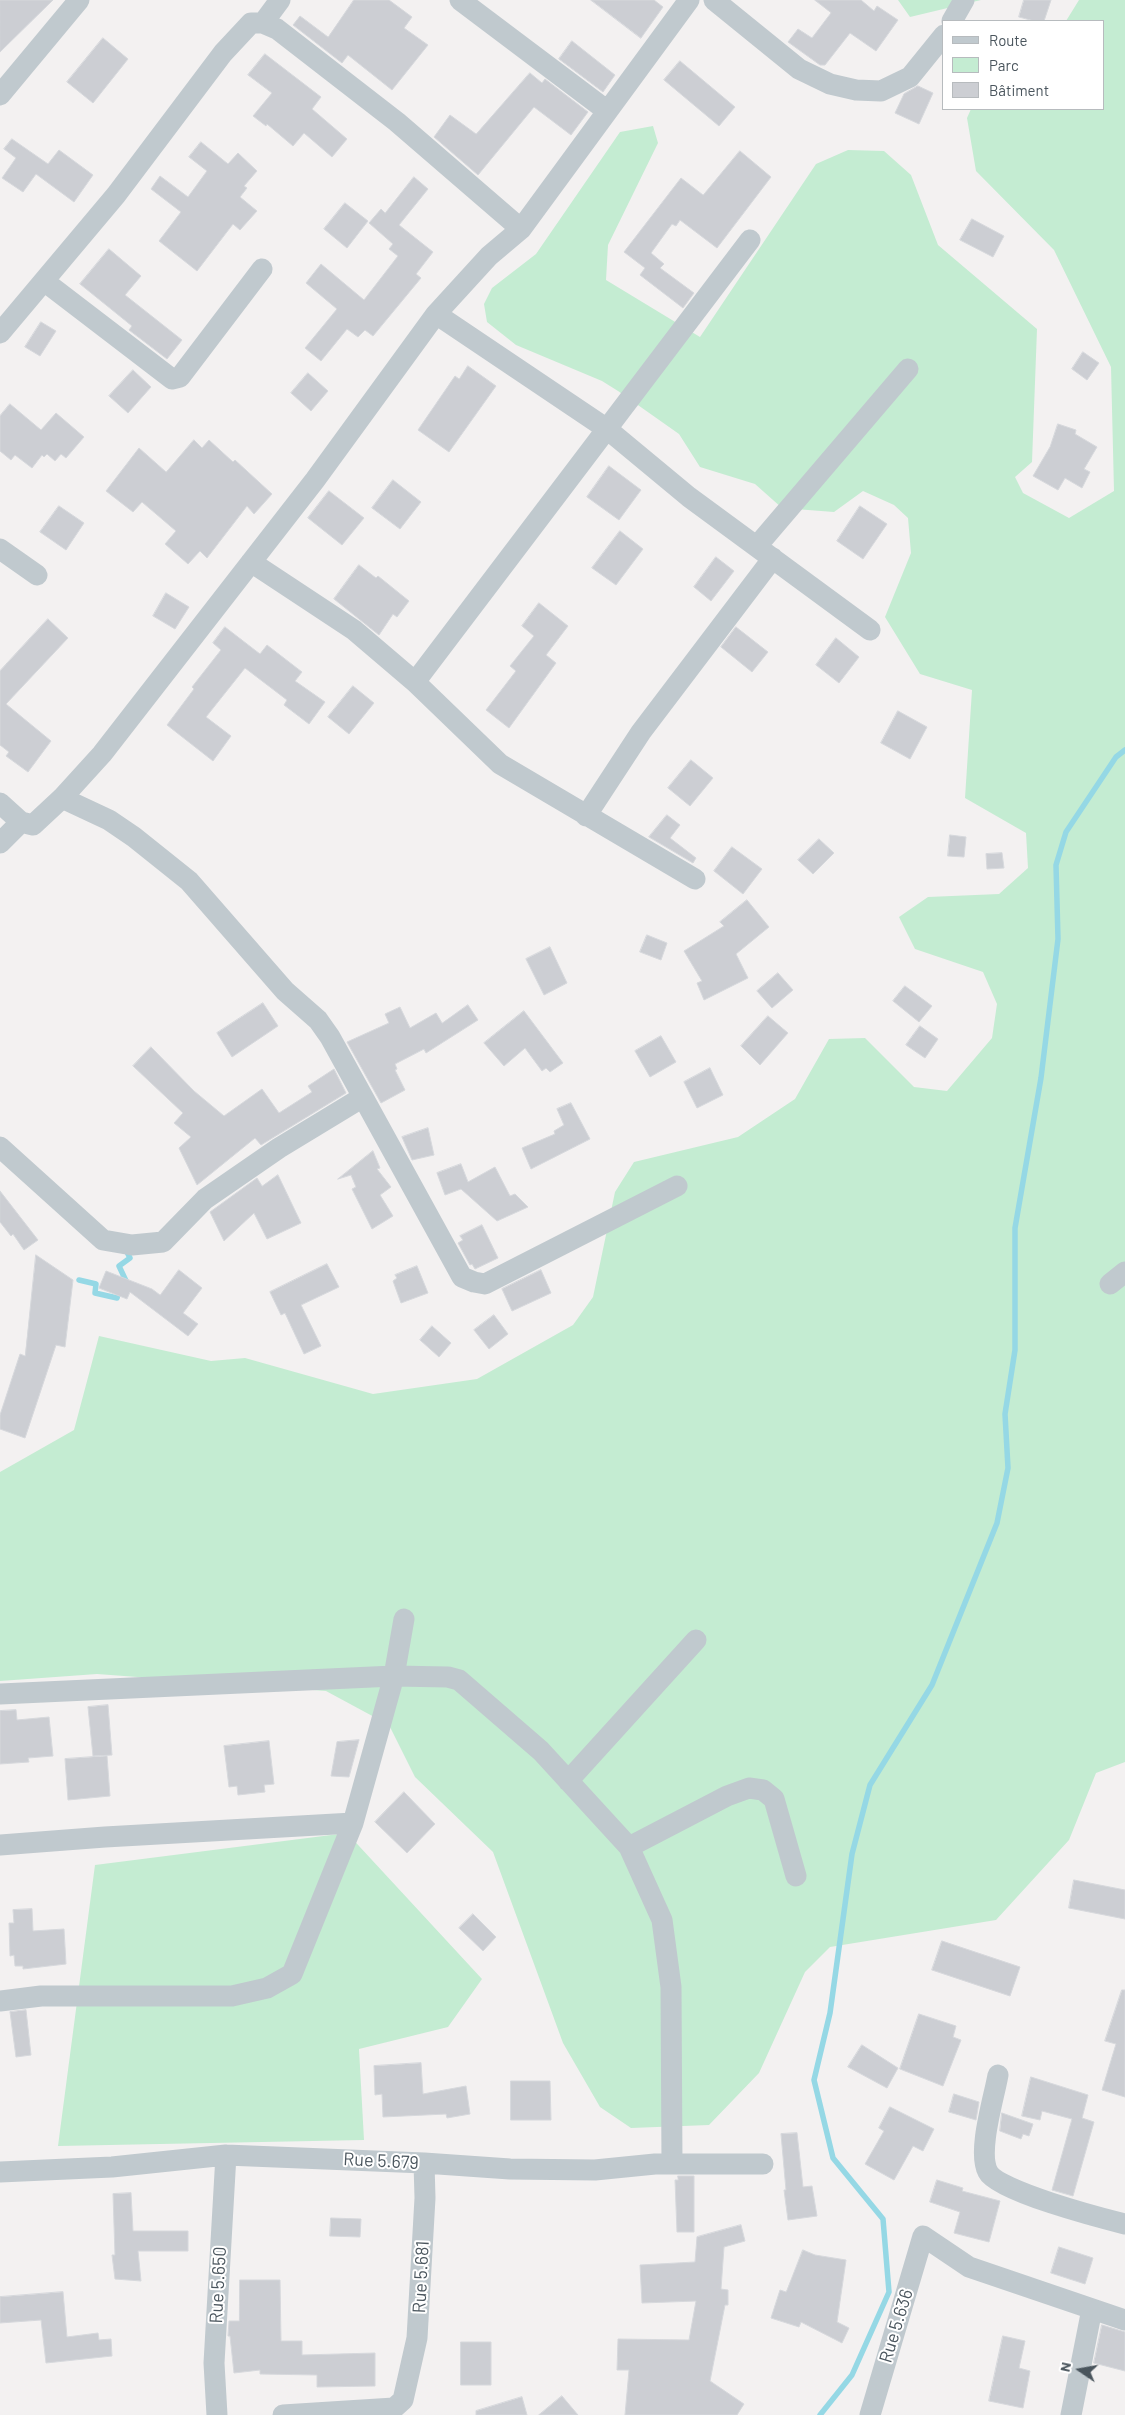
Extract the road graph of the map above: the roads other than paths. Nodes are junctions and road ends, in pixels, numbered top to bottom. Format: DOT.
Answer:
graph roads {
  1 [pos="280,0"];
  2 [pos="460,0"];
  3 [pos="689,0"];
  4 [pos="714,0"];
  5 [pos="964,0"];
  6 [pos="75,1"];
  7 [pos="953,20"];
  8 [pos="263,24"];
  9 [pos="942,37"];
  10 [pos="0,95"];
  11 [pos="606,110"];
  12 [pos="521,229"];
  13 [pos="750,240"];
  14 [pos="262,269"];
  15 [pos="44,281"];
  16 [pos="436,314"];
  17 [pos="0,333"];
  18 [pos="908,369"];
  19 [pos="607,429"];
  20 [pos="0,549"];
  21 [pos="765,552"];
  22 [pos="251,562"];
  23 [pos="37,575"];
  24 [pos="870,630"];
  25 [pos="415,682"];
  26 [pos="62,798"];
  27 [pos="0,803"];
  28 [pos="586,816"];
  29 [pos="21,822"];
  30 [pos="0,843"];
  31 [pos="695,879"];
  32 [pos="363,1097"];
  33 [pos="0,1146"];
  34 [pos="677,1186"];
  35 [pos="404,1619"];
  36 [pos="696,1640"];
  37 [pos="394,1676"];
  38 [pos="0,1694"];
  39 [pos="568,1781"];
  40 [pos="354,1823"];
  41 [pos="0,1845"];
  42 [pos="629,1847"];
  43 [pos="796,1876"];
  44 [pos="0,2001"];
  45 [pos="998,2075"];
  46 [pos="226,2155"];
  47 [pos="424,2163"];
  48 [pos="672,2164"];
  49 [pos="763,2164"];
  50 [pos="0,2172"];
  51 [pos="1125,2224"];
  52 [pos="1092,2309"];
  53 [pos="1125,2320"];
  54 [pos="217,2415"];
  55 [pos="283,2415"];
  56 [pos="870,2415"];
  57 [pos="1071,2415"];
  1 -- 8 [label="street"];
  2 -- 11 [label="street"];
  3 -- 11 [label="street"];
  4 -- 9 [label="street"];
  5 -- 7 [label="street"];
  6 -- 10 [label="street"];
  8 -- 12 [label="street"];
  8 -- 15 [label="street"];
  11 -- 12 [label="street"];
  12 -- 16 [label="street"];
  13 -- 19 [label="street"];
  14 -- 15 [label="street"];
  15 -- 17 [label="street"];
  16 -- 19 [label="street"];
  16 -- 22 [label="street"];
  18 -- 21 [label="street"];
  19 -- 21 [label="street"];
  19 -- 25 [label="street"];
  20 -- 23 [label="street"];
  21 -- 24 [label="street"];
  21 -- 28 [label="street"];
  22 -- 25 [label="street"];
  22 -- 26 [label="street"];
  25 -- 28 [label="street"];
  26 -- 29 [label="street"];
  26 -- 32 [label="street"];
  27 -- 29 [label="street"];
  28 -- 31 [label="street"];
  29 -- 30 [label="street"];
  32 -- 33 [label="street"];
  32 -- 34 [label="street"];
  35 -- 37 [label="street"];
  36 -- 39 [label="street"];
  37 -- 38 [label="street"];
  37 -- 39 [label="street"];
  37 -- 40 [label="street"];
  39 -- 42 [label="street"];
  40 -- 41 [label="street"];
  40 -- 44 [label="street"];
  42 -- 43 [label="street"];
  42 -- 48 [label="street"];
  45 -- 51 [label="street"];
  46 -- 47 [label="street, Rue 5.679"];
  46 -- 50 [label="street, Rue 5.679"];
  46 -- 54 [label="street, Rue 5.650"];
  47 -- 48 [label="street, Rue 5.679"];
  47 -- 55 [label="street, Rue 5.681"];
  48 -- 49 [label="street, Rue 5.679"];
  52 -- 53 [label="street"];
  52 -- 56 [label="street, Rue 5.636"];
  52 -- 57 [label="street"];
}
